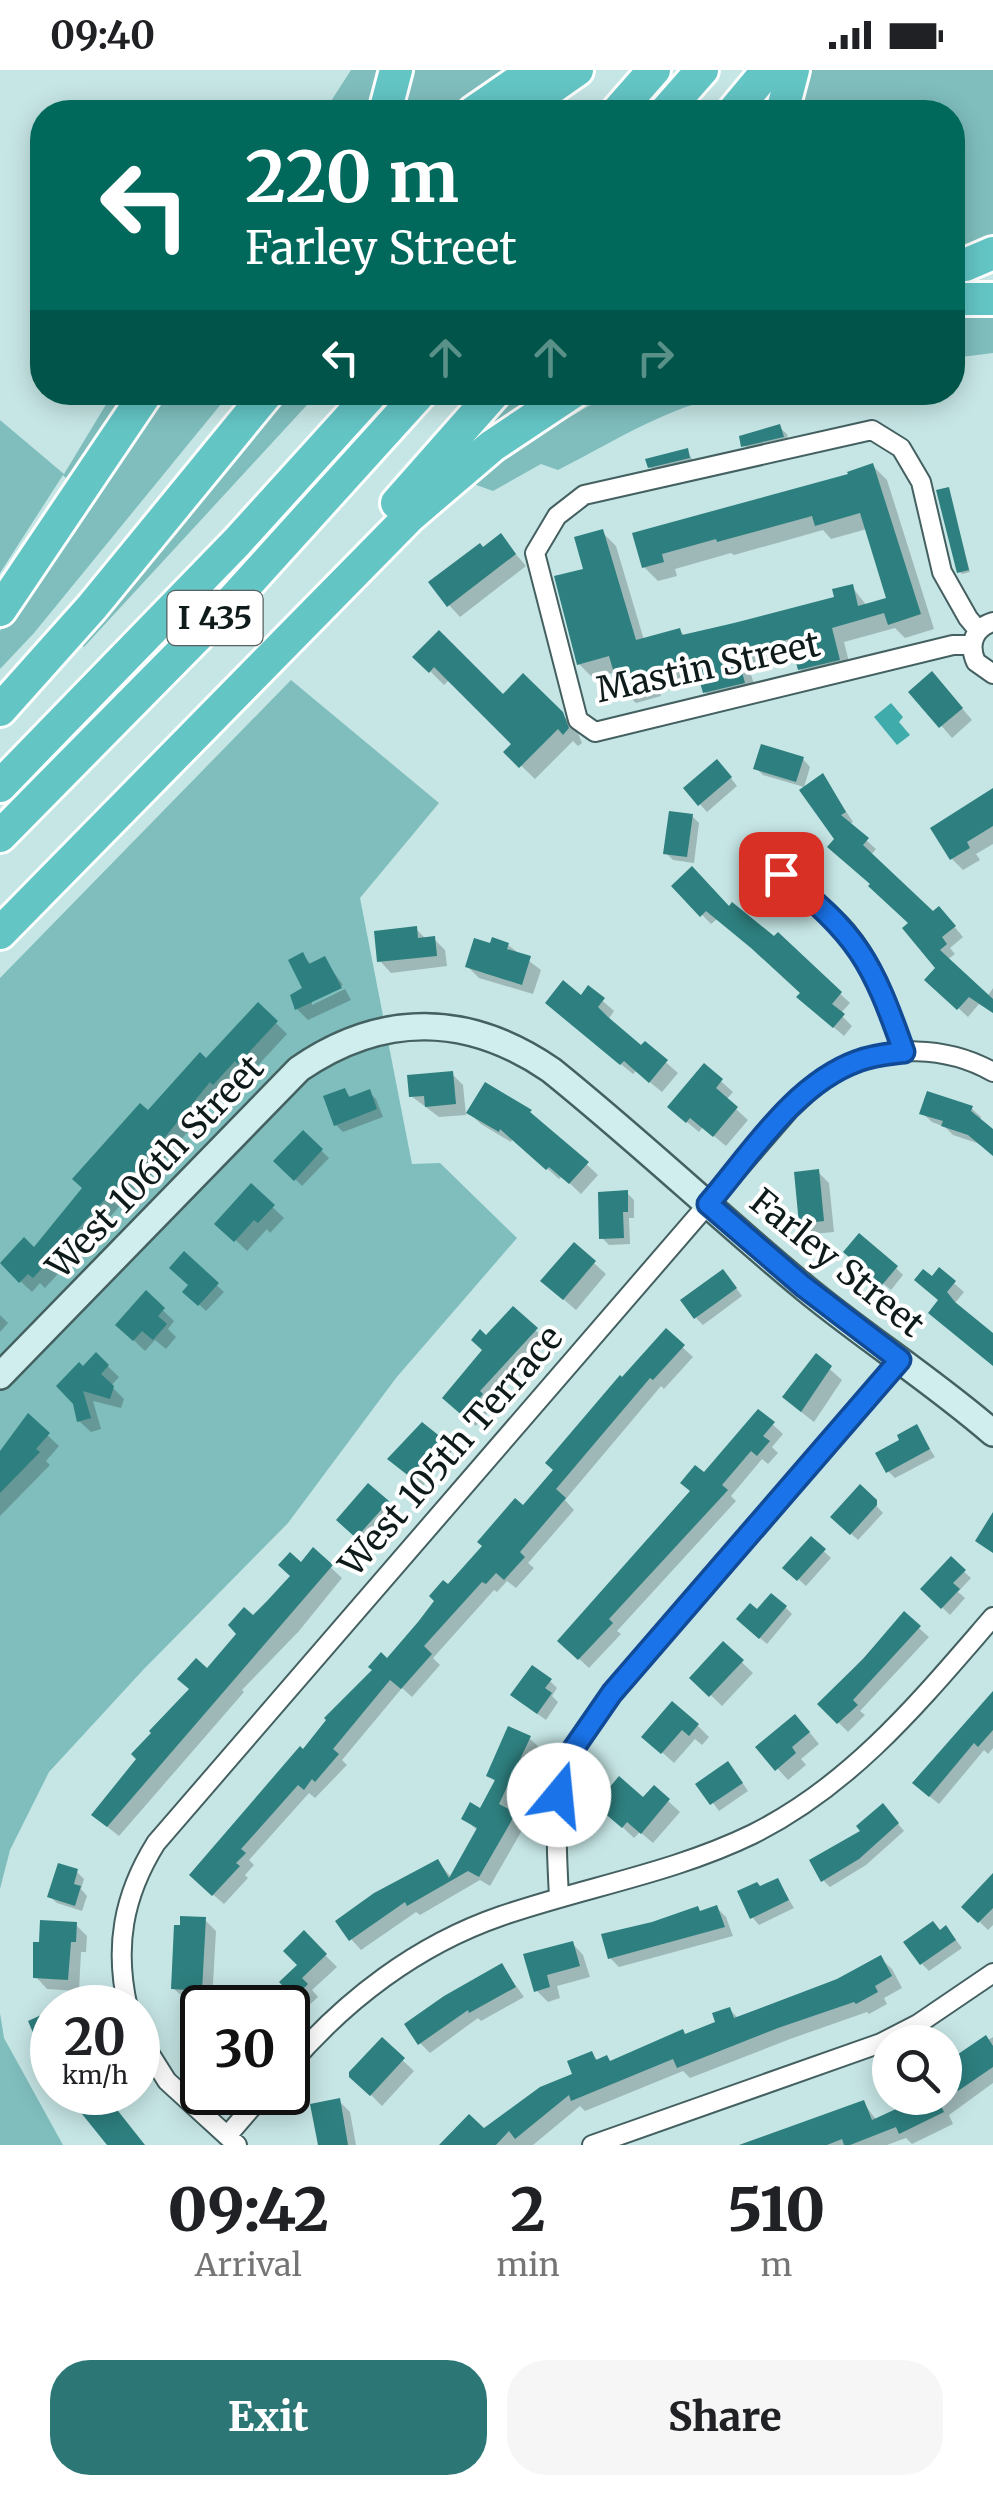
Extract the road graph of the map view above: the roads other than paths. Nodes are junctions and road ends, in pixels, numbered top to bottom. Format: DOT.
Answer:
graph roads {
  1 [pos="536,70"];
  2 [pos="577,70"];
  3 [pos="654,70"];
  4 [pos="702,70"];
  5 [pos="768,70"];
  6 [pos="793,70"];
  7 [pos="395,74"];
  8 [pos="388,100"];
  9 [pos="492,100"];
  10 [pos="534,100"];
  11 [pos="628,100"];
  12 [pos="676,100"];
  13 [pos="742,100"];
  14 [pos="785,100"];
  15 [pos="993,253"];
  16 [pos="965,266"];
  17 [pos="965,299"];
  18 [pos="993,299"];
  19 [pos="138,405"];
  20 [pos="257,405"];
  21 [pos="361,405"];
  22 [pos="409,405"];
  23 [pos="483,405"];
  24 [pos="553,405"];
  25 [pos="0,610"];
  26 [pos="318,610"];
  27 [pos="981,632"];
  28 [pos="993,674"];
  29 [pos="0,710"];
  30 [pos="0,786"];
  31 [pos="0,836"];
  32 [pos="759,851"];
  33 [pos="0,933"];
  34 [pos="377,1031"];
  35 [pos="904,1052"];
  36 [pos="993,1072"];
  37 [pos="708,1204"];
  38 [pos="900,1360"];
  39 [pos="0,1376"];
  40 [pos="993,1433"];
  41 [pos="993,1618"];
  42 [pos="559,1897"];
  43 [pos="993,1973"];
  44 [pos="124,1985"];
  45 [pos="310,2042"];
  46 [pos="160,2070"];
  47 [pos="249,2115"];
  48 [pos="232,2140"];
  49 [pos="592,2145"];
  1 -- 9 [label="highway"];
  2 -- 10 [label="highway"];
  3 -- 11 [label="highway"];
  4 -- 12 [label="highway"];
  5 -- 13 [label="highway"];
  6 -- 14 [label="highway"];
  7 -- 8 [label="highway"];
  15 -- 16 [label="highway"];
  17 -- 18 [label="highway"];
  19 -- 25 [label="highway"];
  20 -- 29 [label="highway"];
  21 -- 30 [label="highway, I 435"];
  22 -- 31 [label="highway, I 435"];
  23 -- 26 [label="highway"];
  24 -- 26 [label="highway"];
  26 -- 33 [label="highway"];
  27 -- 27 [label="street, Mastin Street"];
  27 -- 28 [label="street"];
  32 -- 35 [label="street"];
  34 -- 37 [label="street, Farley Street"];
  34 -- 39 [label="street, West 106th Street"];
  35 -- 36 [label="street, West 105th Terrace"];
  35 -- 37 [label="street, West 105th Terrace"];
  37 -- 38 [label="street, Farley Street"];
  37 -- 44 [label="street, West 105th Terrace"];
  38 -- 40 [label="street, Farley Street"];
  38 -- 42 [label="street"];
  41 -- 42 [label="street"];
  42 -- 45 [label="street"];
  43 -- 49 [label="street"];
  46 -- 48 [label="street"];
  47 -- 48 [label="street"];
}
